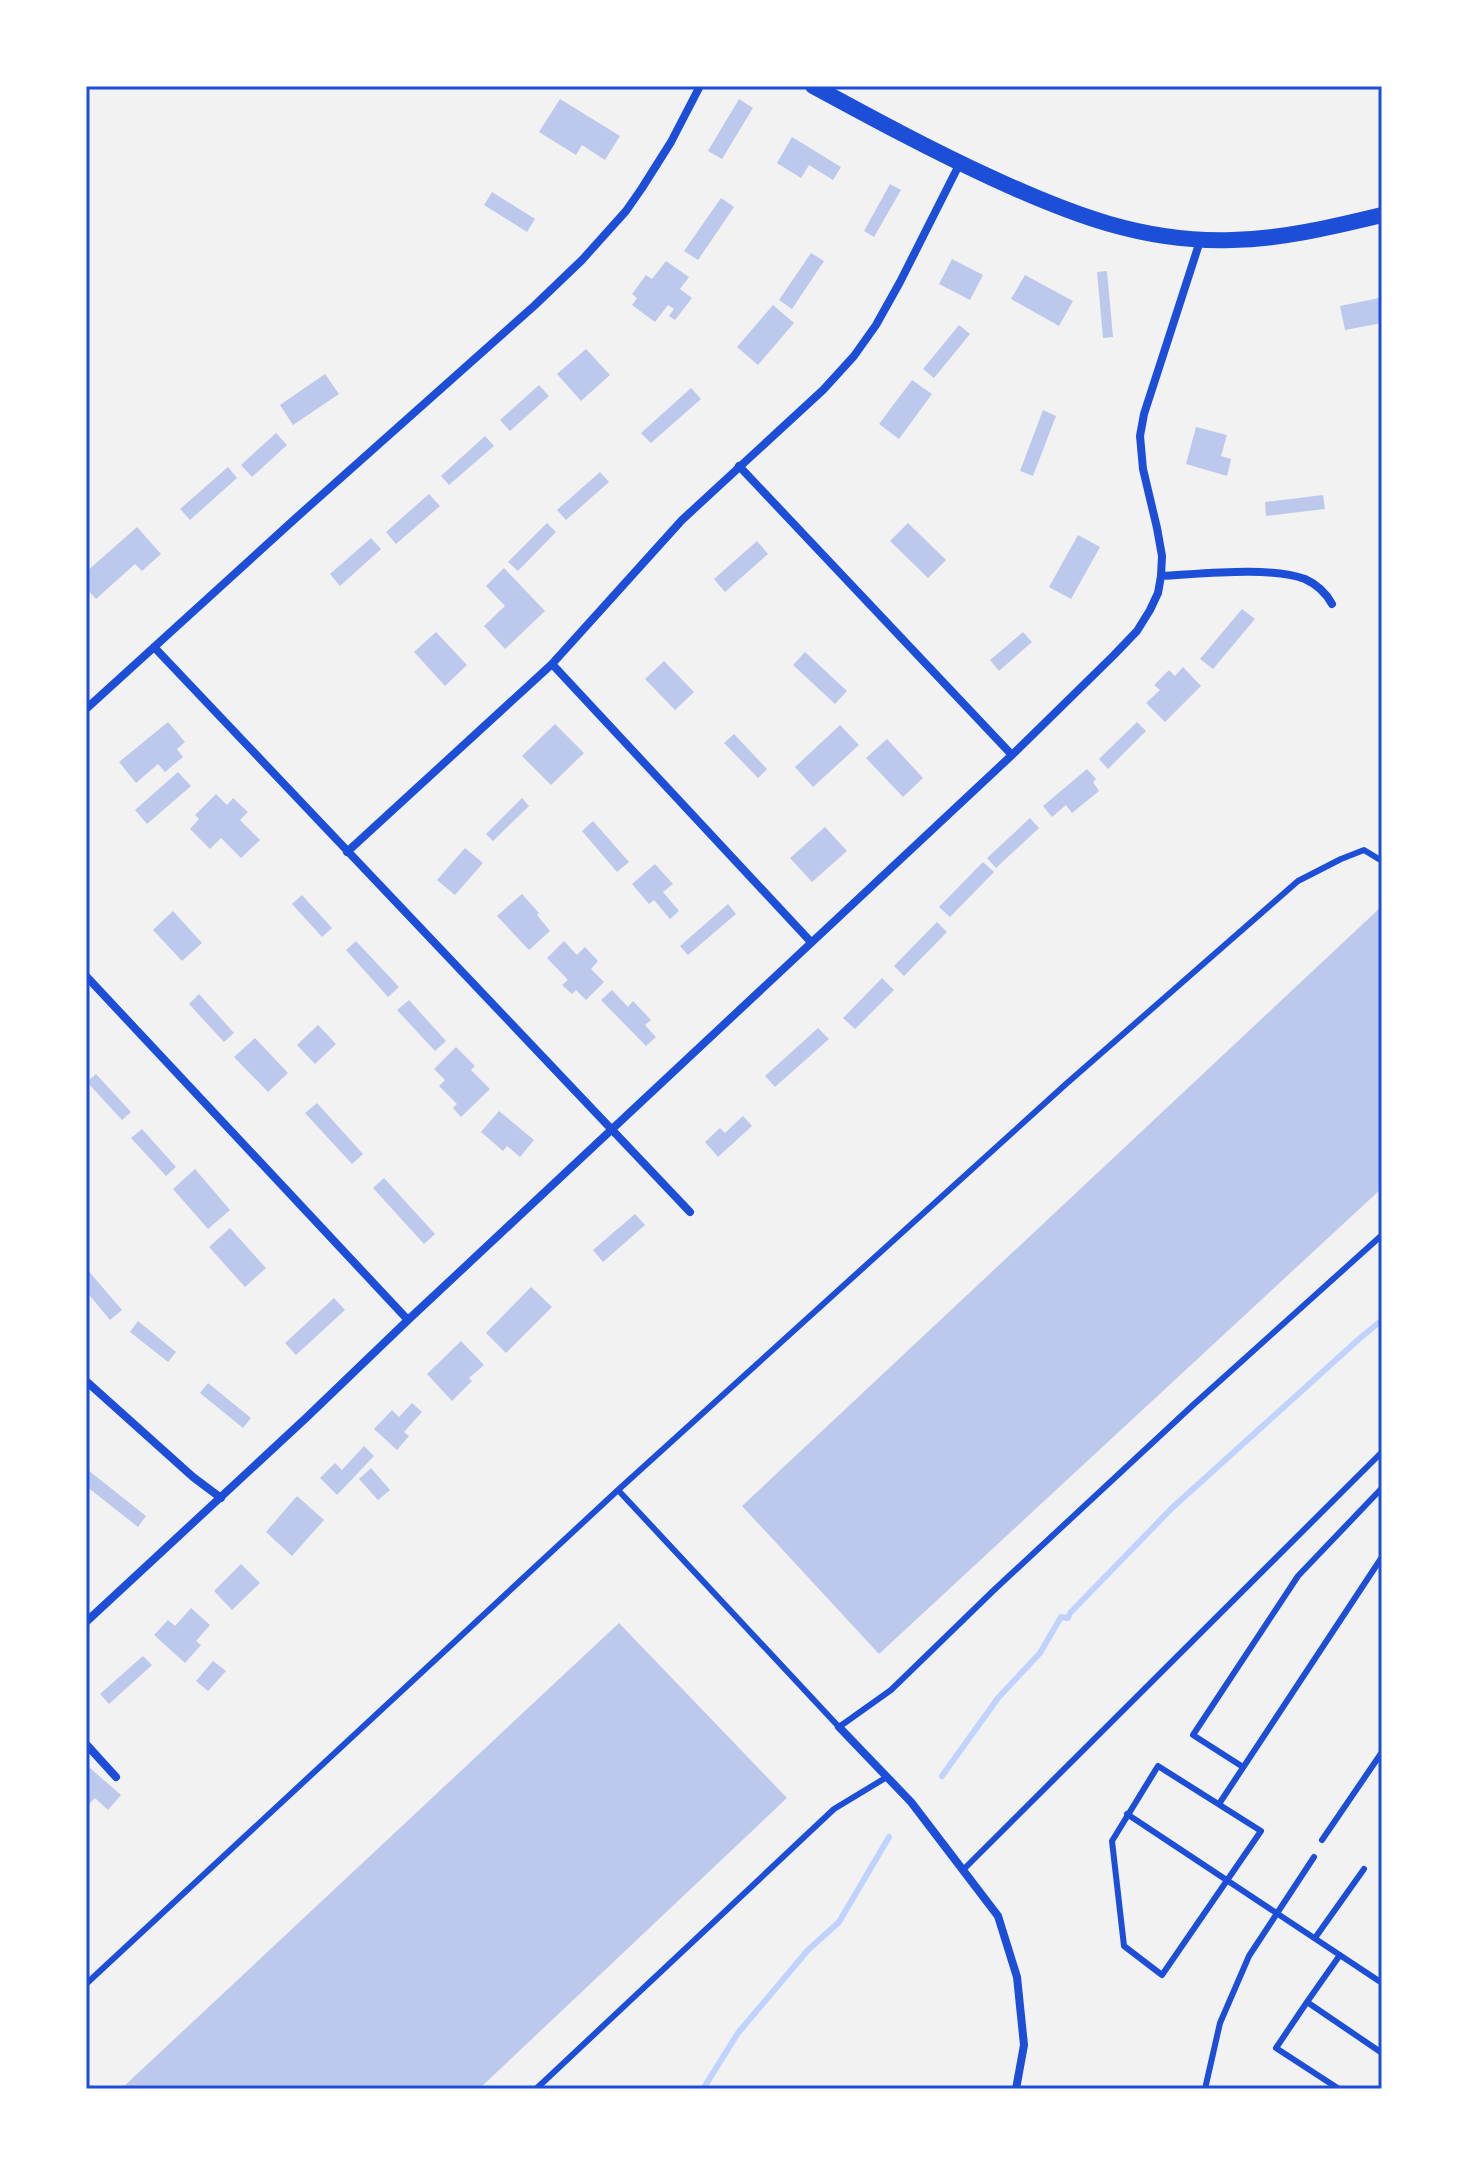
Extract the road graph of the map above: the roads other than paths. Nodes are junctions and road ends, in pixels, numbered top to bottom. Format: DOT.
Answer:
graph roads {
  1 [pos="700,86"];
  2 [pos="813,86"];
  3 [pos="960,163"];
  4 [pos="1382,215"];
  5 [pos="1200,240"];
  6 [pos="739,466"];
  7 [pos="1161,576"];
  8 [pos="1332,604"];
  9 [pos="154,647"];
  10 [pos="552,664"];
  11 [pos="86,709"];
  12 [pos="1012,755"];
  13 [pos="347,852"];
  14 [pos="1382,861"];
  15 [pos="811,942"];
  16 [pos="86,976"];
  17 [pos="613,1130"];
  18 [pos="690,1212"];
  19 [pos="1382,1235"];
  20 [pos="408,1320"];
  21 [pos="86,1381"];
  22 [pos="1382,1452"];
  23 [pos="1382,1488"];
  24 [pos="618,1490"];
  25 [pos="221,1498"];
  26 [pos="1382,1557"];
  27 [pos="86,1622"];
  28 [pos="839,1727"];
  29 [pos="86,1744"];
  30 [pos="1382,1752"];
  31 [pos="1243,1767"];
  32 [pos="116,1777"];
  33 [pos="887,1777"];
  34 [pos="1219,1804"];
  35 [pos="1127,1814"];
  36 [pos="1322,1840"];
  37 [pos="1314,1857"];
  38 [pos="1364,1869"];
  39 [pos="963,1870"];
  40 [pos="1228,1880"];
  41 [pos="1277,1912"];
  42 [pos="1315,1938"];
  43 [pos="1340,1955"];
  44 [pos="1382,1983"];
  45 [pos="86,1984"];
  46 [pos="1307,2002"];
  47 [pos="1382,2053"];
  48 [pos="536,2089"];
  49 [pos="1016,2089"];
  50 [pos="1205,2089"];
  51 [pos="1339,2089"];
  1 -- 9 [label="street"];
  2 -- 3 [label="main road"];
  3 -- 5 [label="main road"];
  3 -- 6 [label="street"];
  4 -- 5 [label="main road"];
  5 -- 7 [label="street"];
  6 -- 10 [label="street"];
  6 -- 12 [label="street"];
  7 -- 8 [label="street"];
  7 -- 12 [label="street"];
  9 -- 11 [label="street"];
  9 -- 13 [label="street"];
  10 -- 13 [label="street"];
  10 -- 15 [label="street"];
  12 -- 15 [label="street"];
  13 -- 17 [label="street"];
  14 -- 24 [label="lane"];
  15 -- 17 [label="street"];
  16 -- 20 [label="street"];
  17 -- 18 [label="street"];
  17 -- 20 [label="street"];
  19 -- 28 [label="lane"];
  20 -- 25 [label="street"];
  21 -- 25 [label="street"];
  22 -- 39 [label="lane"];
  23 -- 31 [label="lane"];
  24 -- 28 [label="lane"];
  24 -- 45 [label="lane"];
  25 -- 27 [label="street"];
  26 -- 31 [label="lane"];
  28 -- 33 [label="street"];
  29 -- 32 [label="street"];
  30 -- 36 [label="lane"];
  31 -- 34 [label="lane"];
  33 -- 39 [label="street"];
  33 -- 48 [label="lane"];
  34 -- 35 [label="lane"];
  34 -- 40 [label="lane"];
  35 -- 40 [label="lane"];
  35 -- 40 [label="lane"];
  37 -- 41 [label="lane"];
  38 -- 42 [label="lane"];
  39 -- 49 [label="street"];
  40 -- 41 [label="lane"];
  41 -- 42 [label="lane"];
  41 -- 50 [label="lane"];
  42 -- 43 [label="lane"];
  43 -- 44 [label="lane"];
  43 -- 46 [label="lane"];
  46 -- 47 [label="lane"];
  46 -- 51 [label="lane"];
}
